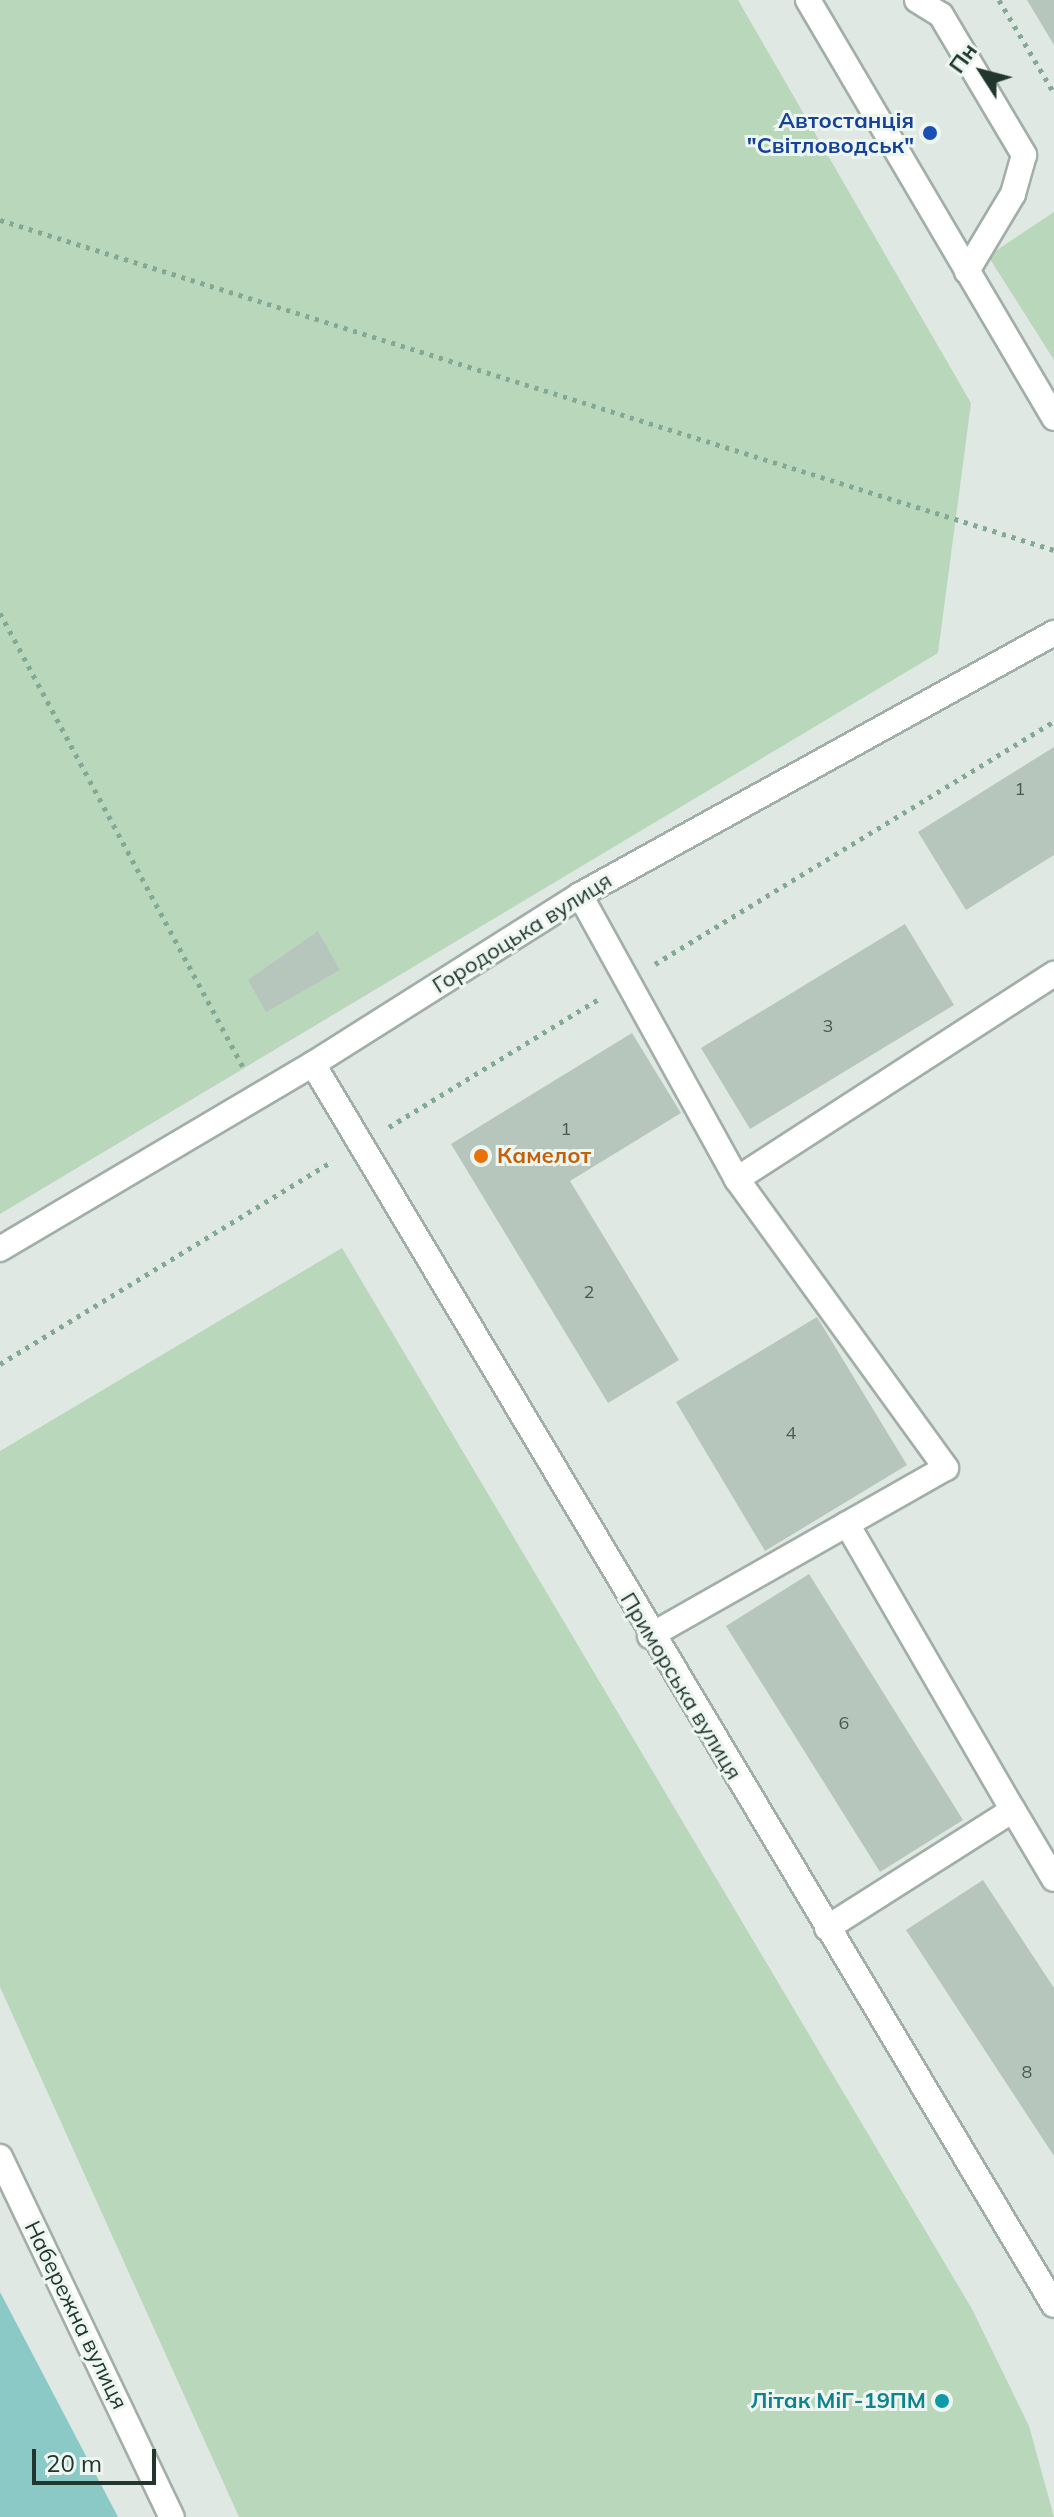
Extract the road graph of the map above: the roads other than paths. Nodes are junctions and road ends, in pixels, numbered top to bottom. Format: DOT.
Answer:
graph roads {
  1 [pos="808,0"];
  2 [pos="917,0"];
  3 [pos="967,271"];
  4 [pos="1054,418"];
  5 [pos="1054,633"];
  6 [pos="580,895"];
  7 [pos="1054,974"];
  8 [pos="313,1064"];
  9 [pos="737,1179"];
  10 [pos="0,1249"];
  11 [pos="847,1524"];
  12 [pos="650,1636"];
  13 [pos="1013,1810"];
  14 [pos="1054,1879"];
  15 [pos="827,1928"];
  16 [pos="0,2157"];
  17 [pos="1054,2305"];
  18 [pos="172,2517"];
  1 -- 3 [label="street"];
  2 -- 3 [label="street"];
  3 -- 4 [label="street"];
  5 -- 6 [label="street, Городоцька вулиця"];
  6 -- 8 [label="street, Городоцька вулиця"];
  6 -- 9 [label="street"];
  7 -- 9 [label="street"];
  8 -- 10 [label="street, Городоцька вулиця"];
  8 -- 12 [label="street, Приморська вулиця"];
  9 -- 11 [label="street"];
  11 -- 12 [label="street"];
  11 -- 13 [label="street"];
  12 -- 15 [label="street, Приморська вулиця"];
  13 -- 14 [label="street"];
  13 -- 15 [label="street"];
  15 -- 17 [label="street, Приморська вулиця"];
  16 -- 18 [label="street, Набережна вулиця"];
}
